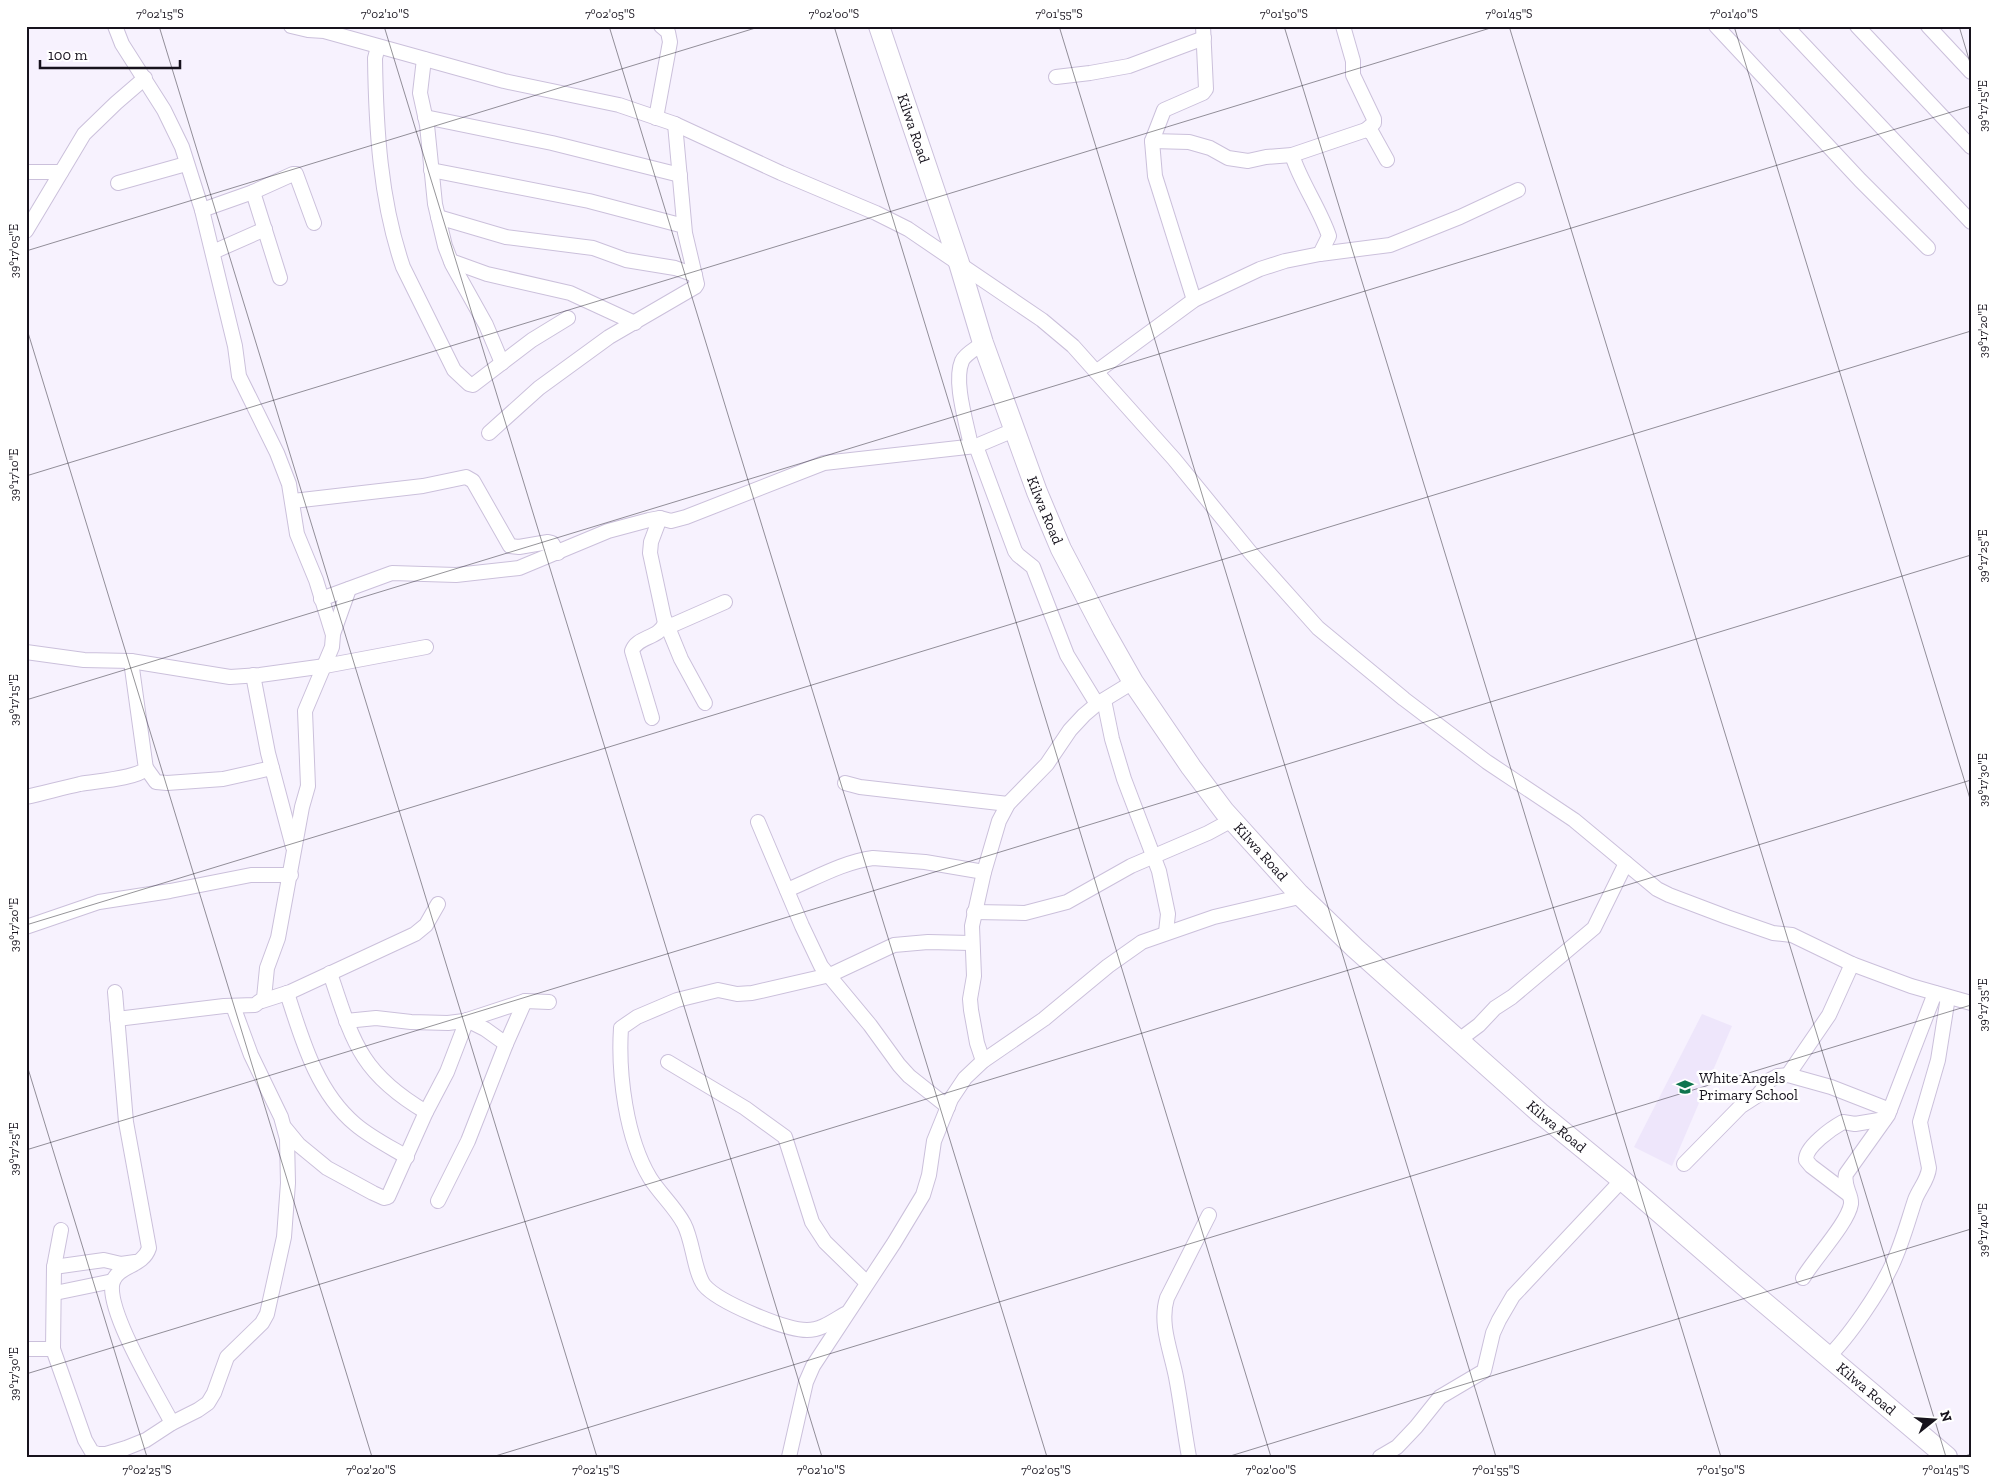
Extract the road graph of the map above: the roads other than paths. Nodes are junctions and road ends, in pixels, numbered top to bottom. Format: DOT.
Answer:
graph roads {
  1 [pos="115,26"];
  2 [pos="290,26"];
  3 [pos="661,26"];
  4 [pos="879,26"];
  5 [pos="1343,26"];
  6 [pos="1716,26"];
  7 [pos="1786,26"];
  8 [pos="1857,26"];
  9 [pos="1928,26"];
  10 [pos="1203,32"];
  11 [pos="378,47"];
  12 [pos="424,59"];
  13 [pos="1971,72"];
  14 [pos="1056,77"];
  15 [pos="145,78"];
  16 [pos="425,117"];
  17 [pos="656,118"];
  18 [pos="675,124"];
  19 [pos="1366,130"];
  20 [pos="1152,141"];
  21 [pos="1971,147"];
  22 [pos="1292,155"];
  23 [pos="1388,160"];
  24 [pos="186,164"];
  25 [pos="431,170"];
  26 [pos="26,172"];
  27 [pos="61,172"];
  28 [pos="680,175"];
  29 [pos="118,183"];
  30 [pos="1518,190"];
  31 [pos="253,192"];
  32 [pos="202,210"];
  33 [pos="438,217"];
  34 [pos="1971,222"];
  35 [pos="314,223"];
  36 [pos="684,226"];
  37 [pos="264,229"];
  38 [pos="26,231"];
  39 [pos="1928,248"];
  40 [pos="213,252"];
  41 [pos="1320,254"];
  42 [pos="451,261"];
  43 [pos="959,263"];
  44 [pos="695,275"];
  45 [pos="280,278"];
  46 [pos="1194,300"];
  47 [pos="568,318"];
  48 [pos="635,323"];
  49 [pos="983,343"];
  50 [pos="502,363"];
  51 [pos="1096,372"];
  52 [pos="1014,430"];
  53 [pos="489,433"];
  54 [pos="973,446"];
  55 [pos="293,501"];
  56 [pos="660,518"];
  57 [pos="558,553"];
  58 [pos="349,589"];
  59 [pos="321,599"];
  60 [pos="725,602"];
  61 [pos="666,624"];
  62 [pos="333,635"];
  63 [pos="426,647"];
  64 [pos="26,652"];
  65 [pos="131,661"];
  66 [pos="325,666"];
  67 [pos="253,675"];
  68 [pos="1133,682"];
  69 [pos="1100,702"];
  70 [pos="706,703"];
  71 [pos="652,718"];
  72 [pos="146,768"];
  73 [pos="272,768"];
  74 [pos="846,783"];
  75 [pos="26,797"];
  76 [pos="1008,804"];
  77 [pos="1232,820"];
  78 [pos="758,822"];
  79 [pos="294,851"];
  80 [pos="1154,855"];
  81 [pos="1626,863"];
  82 [pos="984,872"];
  83 [pos="290,875"];
  84 [pos="787,890"];
  85 [pos="1299,894"];
  86 [pos="438,904"];
  87 [pos="974,912"];
  88 [pos="26,927"];
  89 [pos="1166,932"];
  90 [pos="971,944"];
  91 [pos="1852,964"];
  92 [pos="330,973"];
  93 [pos="830,975"];
  94 [pos="115,992"];
  95 [pos="287,993"];
  96 [pos="1941,995"];
  97 [pos="262,1001"];
  98 [pos="525,1001"];
  99 [pos="549,1002"];
  100 [pos="1971,1003"];
  101 [pos="233,1006"];
  102 [pos="117,1019"];
  103 [pos="467,1020"];
  104 [pos="346,1021"];
  105 [pos="1459,1040"];
  106 [pos="506,1044"];
  107 [pos="983,1061"];
  108 [pos="668,1062"];
  109 [pos="1788,1075"];
  110 [pos="948,1107"];
  111 [pos="426,1112"];
  112 [pos="1887,1114"];
  113 [pos="284,1126"];
  114 [pos="407,1157"];
  115 [pos="1684,1164"];
  116 [pos="1622,1180"];
  117 [pos="1848,1194"];
  118 [pos="438,1201"];
  119 [pos="1209,1215"];
  120 [pos="61,1230"];
  121 [pos="141,1261"];
  122 [pos="54,1267"];
  123 [pos="1804,1278"];
  124 [pos="113,1281"];
  125 [pos="867,1282"];
  126 [pos="55,1293"];
  127 [pos="848,1311"];
  128 [pos="26,1349"];
  129 [pos="53,1349"];
  130 [pos="1828,1357"];
  131 [pos="172,1423"];
  132 [pos="789,1457"];
  133 [pos="1189,1457"];
  134 [pos="1380,1457"];
  135 [pos="1947,1457"];
  1 -- 15 [label="street"];
  2 -- 11 [label="street"];
  3 -- 17 [label="street"];
  4 -- 43 [label="highway, Kilwa Road"];
  5 -- 19 [label="street"];
  6 -- 39 [label="street"];
  7 -- 34 [label="street"];
  8 -- 21 [label="street"];
  9 -- 13 [label="street"];
  10 -- 14 [label="street"];
  10 -- 20 [label="street"];
  11 -- 12 [label="street"];
  11 -- 50 [label="street"];
  12 -- 16 [label="street"];
  12 -- 17 [label="street"];
  15 -- 24 [label="street"];
  15 -- 27 [label="street"];
  16 -- 25 [label="street"];
  16 -- 28 [label="street"];
  17 -- 18 [label="street"];
  18 -- 28 [label="street"];
  18 -- 43 [label="street"];
  19 -- 22 [label="street"];
  19 -- 23 [label="street"];
  20 -- 22 [label="street"];
  20 -- 46 [label="street"];
  22 -- 41 [label="street"];
  24 -- 29 [label="street"];
  24 -- 32 [label="street"];
  25 -- 33 [label="street"];
  25 -- 36 [label="street"];
  26 -- 27 [label="street"];
  27 -- 38 [label="street"];
  28 -- 36 [label="street"];
  30 -- 41 [label="street"];
  31 -- 32 [label="street"];
  31 -- 35 [label="street"];
  31 -- 37 [label="street"];
  32 -- 40 [label="street"];
  33 -- 42 [label="street"];
  33 -- 44 [label="street"];
  36 -- 44 [label="street"];
  37 -- 40 [label="street"];
  37 -- 45 [label="street"];
  40 -- 55 [label="street"];
  41 -- 46 [label="street"];
  42 -- 48 [label="street"];
  42 -- 50 [label="street"];
  43 -- 49 [label="highway, Kilwa Road"];
  43 -- 51 [label="street"];
  44 -- 48 [label="street"];
  46 -- 51 [label="street"];
  47 -- 50 [label="street"];
  48 -- 53 [label="street"];
  49 -- 52 [label="highway, Kilwa Road"];
  49 -- 54 [label="street"];
  51 -- 81 [label="street"];
  52 -- 54 [label="street"];
  52 -- 68 [label="highway, Kilwa Road"];
  54 -- 56 [label="street"];
  54 -- 69 [label="street"];
  55 -- 57 [label="street"];
  55 -- 59 [label="street"];
  56 -- 57 [label="street"];
  56 -- 61 [label="street"];
  57 -- 58 [label="street"];
  58 -- 59 [label="street"];
  58 -- 62 [label="street"];
  59 -- 62 [label="street"];
  60 -- 61 [label="street"];
  61 -- 70 [label="street"];
  61 -- 71 [label="street"];
  62 -- 66 [label="street"];
  63 -- 66 [label="street"];
  64 -- 65 [label="street"];
  65 -- 67 [label="street"];
  65 -- 72 [label="street"];
  66 -- 67 [label="street"];
  66 -- 79 [label="street"];
  67 -- 73 [label="street"];
  68 -- 69 [label="street"];
  68 -- 77 [label="highway, Kilwa Road"];
  69 -- 76 [label="street"];
  69 -- 80 [label="street"];
  72 -- 73 [label="street"];
  72 -- 75 [label="street"];
  73 -- 79 [label="street"];
  74 -- 76 [label="street"];
  76 -- 82 [label="street"];
  77 -- 80 [label="street"];
  77 -- 85 [label="highway, Kilwa Road"];
  78 -- 84 [label="street"];
  79 -- 83 [label="street"];
  80 -- 87 [label="street"];
  80 -- 89 [label="street"];
  81 -- 91 [label="street"];
  81 -- 105 [label="street"];
  82 -- 84 [label="street"];
  82 -- 87 [label="street"];
  83 -- 88 [label="street"];
  83 -- 97 [label="street"];
  84 -- 93 [label="street"];
  85 -- 89 [label="street"];
  85 -- 105 [label="highway, Kilwa Road"];
  86 -- 92 [label="street"];
  87 -- 90 [label="street"];
  89 -- 107 [label="street"];
  90 -- 93 [label="street"];
  90 -- 107 [label="street"];
  91 -- 96 [label="street"];
  91 -- 109 [label="street"];
  92 -- 95 [label="street"];
  92 -- 104 [label="street"];
  93 -- 110 [label="street"];
  93 -- 127 [label="street"];
  94 -- 102 [label="street"];
  95 -- 97 [label="street"];
  95 -- 114 [label="street"];
  96 -- 100 [label="street"];
  96 -- 112 [label="street"];
  96 -- 130 [label="street"];
  97 -- 101 [label="street"];
  98 -- 99 [label="street"];
  98 -- 103 [label="street"];
  98 -- 106 [label="street"];
  101 -- 102 [label="street"];
  101 -- 113 [label="street"];
  102 -- 121 [label="street"];
  103 -- 104 [label="street"];
  103 -- 106 [label="street"];
  103 -- 111 [label="street"];
  104 -- 111 [label="street"];
  105 -- 116 [label="highway, Kilwa Road"];
  106 -- 118 [label="street"];
  107 -- 110 [label="street"];
  108 -- 125 [label="street"];
  109 -- 112 [label="street"];
  109 -- 115 [label="street"];
  110 -- 125 [label="street"];
  111 -- 114 [label="street"];
  112 -- 117 [label="street"];
  112 -- 117 [label="street"];
  113 -- 114 [label="street"];
  113 -- 131 [label="street"];
  116 -- 130 [label="highway, Kilwa Road"];
  116 -- 134 [label="street"];
  117 -- 123 [label="street"];
  119 -- 133 [label="street"];
  120 -- 122 [label="street"];
  121 -- 122 [label="street"];
  121 -- 124 [label="street"];
  122 -- 126 [label="street"];
  124 -- 126 [label="street"];
  124 -- 131 [label="street"];
  125 -- 127 [label="street"];
  126 -- 129 [label="street"];
  127 -- 132 [label="street"];
  128 -- 129 [label="street"];
  129 -- 131 [label="street"];
  130 -- 135 [label="highway, Kilwa Road"];
}
